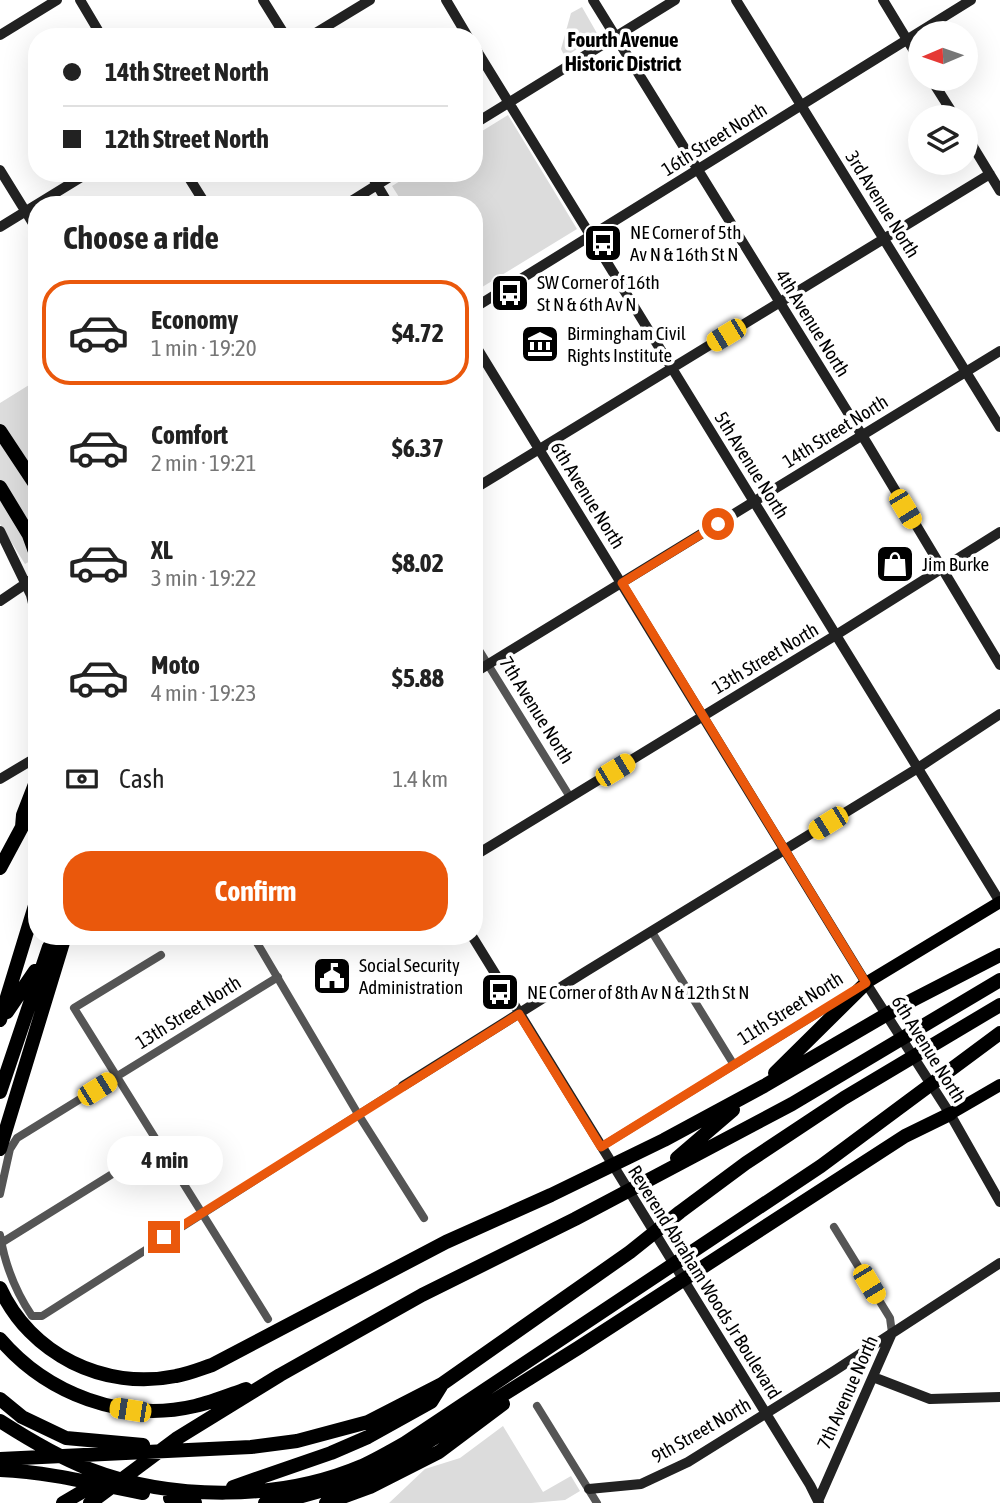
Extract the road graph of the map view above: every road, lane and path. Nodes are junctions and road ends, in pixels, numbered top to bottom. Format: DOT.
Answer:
graph roads {
  1 [pos="57,0"];
  2 [pos="80,0"];
  3 [pos="263,0"];
  4 [pos="370,0"];
  5 [pos="446,0"];
  6 [pos="593,0"];
  7 [pos="675,0"];
  8 [pos="736,0"];
  9 [pos="883,0"];
  10 [pos="971,0"];
  11 [pos="97,28"];
  12 [pos="280,28"];
  13 [pos="324,28"];
  14 [pos="463,28"];
  15 [pos="0,35"];
  16 [pos="616,36"];
  17 [pos="907,40"];
  18 [pos="483,60"];
  19 [pos="509,102"];
  20 [pos="801,106"];
  21 [pos="483,118"];
  22 [pos="978,154"];
  23 [pos="698,169"];
  24 [pos="0,170"];
  25 [pos="990,174"];
  26 [pos="73,182"];
  27 [pos="375,182"];
  28 [pos="382,182"];
  29 [pos="377,185"];
  30 [pos="1000,191"];
  31 [pos="50,196"];
  32 [pos="359,196"];
  33 [pos="384,196"];
  34 [pos="28,209"];
  35 [pos="25,211"];
  36 [pos="28,216"];
  37 [pos="0,227"];
  38 [pos="591,236"];
  39 [pos="884,239"];
  40 [pos="483,302"];
  41 [pos="779,302"];
  42 [pos="1000,351"];
  43 [pos="483,357"];
  44 [pos="672,368"];
  45 [pos="966,371"];
  46 [pos="1000,427"];
  47 [pos="0,431"];
  48 [pos="861,435"];
  49 [pos="540,449"];
  50 [pos="28,473"];
  51 [pos="483,484"];
  52 [pos="0,487"];
  53 [pos="754,501"];
  54 [pos="0,531"];
  55 [pos="1000,532"];
  56 [pos="28,533"];
  57 [pos="942,569"];
  58 [pos="26,583"];
  59 [pos="622,583"];
  60 [pos="28,588"];
  61 [pos="0,601"];
  62 [pos="836,635"];
  63 [pos="483,656"];
  64 [pos="488,664"];
  65 [pos="1000,665"];
  66 [pos="483,667"];
  67 [pos="1000,714"];
  68 [pos="703,716"];
  69 [pos="28,762"];
  70 [pos="918,768"];
  71 [pos="0,779"];
  72 [pos="570,797"];
  73 [pos="28,802"];
  74 [pos="23,815"];
  75 [pos="0,846"];
  76 [pos="786,849"];
  77 [pos="483,850"];
  78 [pos="0,868"];
  79 [pos="1000,902"];
  80 [pos="28,915"];
  81 [pos="28,929"];
  82 [pos="652,932"];
  83 [pos="50,945"];
  84 [pos="51,945"];
  85 [pos="62,945"];
  86 [pos="258,945"];
  87 [pos="477,945"];
  88 [pos="161,954"];
  89 [pos="1000,955"];
  90 [pos="278,977"];
  91 [pos="1000,980"];
  92 [pos="866,983"];
  93 [pos="0,990"];
  94 [pos="1000,1004"];
  95 [pos="519,1014"];
  96 [pos="0,1021"];
  97 [pos="1000,1033"];
  98 [pos="734,1065"];
  99 [pos="117,1076"];
  100 [pos="1000,1085"];
  101 [pos="402,1086"];
  102 [pos="0,1092"];
  103 [pos="358,1114"];
  104 [pos="950,1114"];
  105 [pos="159,1145"];
  106 [pos="601,1147"];
  107 [pos="0,1149"];
  108 [pos="654,1177"];
  109 [pos="0,1194"];
  110 [pos="1000,1202"];
  111 [pos="202,1213"];
  112 [pos="424,1218"];
  113 [pos="834,1227"];
  114 [pos="1,1239"];
  115 [pos="1000,1263"];
  116 [pos="0,1288"];
  117 [pos="268,1319"];
  118 [pos="892,1333"];
  119 [pos="0,1339"];
  120 [pos="578,1348"];
  121 [pos="280,1375"];
  122 [pos="873,1377"];
  123 [pos="442,1384"];
  124 [pos="1000,1397"];
  125 [pos="0,1399"];
  126 [pos="537,1406"];
  127 [pos="765,1413"];
  128 [pos="0,1420"];
  129 [pos="200,1450"];
  130 [pos="149,1457"];
  131 [pos="0,1459"];
  132 [pos="0,1470"];
  133 [pos="589,1489"];
  134 [pos="329,1502"];
  135 [pos="819,1502"];
  136 [pos="63,1503"];
  137 [pos="90,1503"];
  138 [pos="189,1503"];
  139 [pos="195,1503"];
  140 [pos="265,1503"];
  141 [pos="597,1503"];
  1 -- 15 [label="street"];
  2 -- 11 [label="street"];
  3 -- 12 [label="street"];
  4 -- 13 [label="street"];
  5 -- 14 [label="street"];
  6 -- 16 [label="street, 4th Avenue North"];
  7 -- 16 [label="street"];
  8 -- 20 [label="street, 3rd Avenue North"];
  9 -- 17 [label="street"];
  10 -- 17 [label="street, 16th Street North"];
  16 -- 19 [label="street"];
  16 -- 23 [label="street, 4th Avenue North"];
  17 -- 20 [label="street, 16th Street North"];
  18 -- 19 [label="street, 5th Avenue North"];
  19 -- 21 [label="street"];
  19 -- 38 [label="street, 5th Avenue North"];
  20 -- 23 [label="street, 16th Street North"];
  20 -- 39 [label="street, 3rd Avenue North"];
  22 -- 25 [label="street"];
  23 -- 38 [label="street, 16th Street North"];
  23 -- 41 [label="street, 4th Avenue North"];
  24 -- 35 [label="street"];
  25 -- 30 [label="street"];
  25 -- 39 [label="street"];
  26 -- 31 [label="street"];
  27 -- 29 [label="street"];
  28 -- 29 [label="street"];
  29 -- 32 [label="street"];
  29 -- 33 [label="street"];
  34 -- 35 [label="street"];
  35 -- 36 [label="street"];
  35 -- 37 [label="street"];
  38 -- 40 [label="street, 16th Street North"];
  38 -- 44 [label="street, 5th Avenue North"];
  39 -- 41 [label="street"];
  39 -- 45 [label="street, 3rd Avenue North"];
  41 -- 44 [label="street"];
  41 -- 48 [label="street, 4th Avenue North"];
  42 -- 45 [label="street, 14th Street North"];
  43 -- 49 [label="street, 6th Avenue North"];
  44 -- 49 [label="street"];
  44 -- 53 [label="street, 5th Avenue North"];
  45 -- 46 [label="street, 3rd Avenue North"];
  45 -- 48 [label="street, 14th Street North"];
  47 -- 50 [label="highway"];
  48 -- 53 [label="street, 14th Street North"];
  48 -- 57 [label="street, 4th Avenue North"];
  49 -- 51 [label="street"];
  49 -- 59 [label="street, 6th Avenue North"];
  52 -- 56 [label="highway"];
  53 -- 59 [label="street, 14th Street North"];
  53 -- 62 [label="street, 5th Avenue North"];
  54 -- 58 [label="street"];
  55 -- 57 [label="street, 13th Street North"];
  57 -- 62 [label="street, 13th Street North"];
  57 -- 65 [label="street, 4th Avenue North"];
  58 -- 60 [label="street"];
  58 -- 61 [label="street"];
  59 -- 64 [label="street, 14th Street North"];
  59 -- 68 [label="street, 6th Avenue North"];
  62 -- 68 [label="street, 13th Street North"];
  62 -- 70 [label="street, 5th Avenue North"];
  63 -- 64 [label="street, 7th Avenue North"];
  64 -- 66 [label="street, 14th Street North"];
  64 -- 72 [label="street, 7th Avenue North"];
  67 -- 70 [label="street"];
  68 -- 72 [label="street, 13th Street North"];
  68 -- 76 [label="street, 6th Avenue North"];
  69 -- 71 [label="street"];
  70 -- 76 [label="street"];
  70 -- 79 [label="street, 5th Avenue North"];
  72 -- 77 [label="street, 13th Street North"];
  73 -- 74 [label="highway"];
  74 -- 75 [label="highway"];
  74 -- 78 [label="highway"];
  76 -- 82 [label="street"];
  76 -- 92 [label="street, 6th Avenue North"];
  79 -- 92 [label="main road, 11th Street North"];
  80 -- 93 [label="highway"];
  81 -- 96 [label="highway"];
  82 -- 95 [label="street"];
  82 -- 98 [label="street"];
  83 -- 96 [label="highway"];
  84 -- 102 [label="highway"];
  85 -- 107 [label="highway"];
  86 -- 90 [label="street"];
  87 -- 95 [label="street, Reverend Abraham Woods Jr Boulevard"];
  88 -- 99 [label="street"];
  89 -- 116 [label="highway"];
  90 -- 99 [label="street, 13th Street North"];
  90 -- 103 [label="street"];
  91 -- 108 [label="highway"];
  92 -- 98 [label="street, 11th Street North"];
  92 -- 104 [label="street, 6th Avenue North"];
  92 -- 108 [label="highway"];
  94 -- 123 [label="highway"];
  95 -- 101 [label="street"];
  95 -- 106 [label="street, Reverend Abraham Woods Jr Boulevard"];
  97 -- 128 [label="highway"];
  98 -- 106 [label="street, 11th Street North"];
  99 -- 105 [label="street"];
  99 -- 109 [label="street, 13th Street North"];
  100 -- 104 [label="main road"];
  101 -- 103 [label="street"];
  103 -- 111 [label="street"];
  103 -- 112 [label="street"];
  104 -- 110 [label="street, 6th Avenue North"];
  104 -- 120 [label="highway"];
  105 -- 111 [label="street"];
  105 -- 114 [label="street"];
  106 -- 127 [label="street, Reverend Abraham Woods Jr Boulevard"];
  108 -- 121 [label="highway"];
  111 -- 114 [label="street"];
  111 -- 117 [label="street"];
  113 -- 118 [label="street, 7th Avenue North"];
  115 -- 118 [label="street, 9th Street North"];
  118 -- 122 [label="street, 7th Avenue North"];
  118 -- 127 [label="street, 9th Street North"];
  119 -- 121 [label="highway"];
  120 -- 134 [label="highway"];
  120 -- 140 [label="highway"];
  121 -- 130 [label="highway"];
  122 -- 124 [label="street"];
  122 -- 135 [label="street, 7th Avenue North"];
  123 -- 129 [label="highway"];
  123 -- 138 [label="highway"];
  125 -- 129 [label="highway"];
  126 -- 133 [label="street"];
  127 -- 133 [label="street, 9th Street North"];
  127 -- 135 [label="street, Reverend Abraham Woods Jr Boulevard"];
  129 -- 131 [label="highway"];
  130 -- 136 [label="highway"];
  130 -- 137 [label="highway"];
  132 -- 139 [label="highway"];
  133 -- 141 [label="street"];
}
